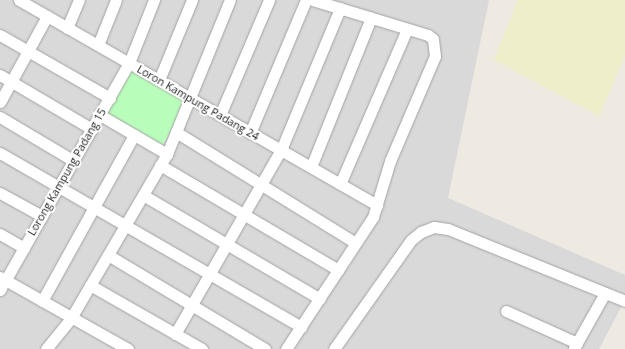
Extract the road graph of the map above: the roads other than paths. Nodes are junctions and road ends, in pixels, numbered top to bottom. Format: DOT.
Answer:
graph roads {
  1 [pos="19,0"];
  2 [pos="79,0"];
  3 [pos="116,0"];
  4 [pos="154,0"];
  5 [pos="192,0"];
  6 [pos="230,0"];
  7 [pos="269,0"];
  8 [pos="306,0"];
  9 [pos="313,0"];
  10 [pos="340,8"];
  11 [pos="47,16"];
  12 [pos="371,18"];
  13 [pos="67,28"];
  14 [pos="407,29"];
  15 [pos="0,35"];
  16 [pos="98,45"];
  17 [pos="29,52"];
  18 [pos="129,63"];
  19 [pos="0,75"];
  20 [pos="159,80"];
  21 [pos="12,81"];
  22 [pos="110,98"];
  23 [pos="190,98"];
  24 [pos="0,102"];
  25 [pos="100,115"];
  26 [pos="220,115"];
  27 [pos="0,117"];
  28 [pos="92,129"];
  29 [pos="176,132"];
  30 [pos="250,133"];
  31 [pos="134,135"];
  32 [pos="281,150"];
  33 [pos="0,153"];
  34 [pos="167,154"];
  35 [pos="74,161"];
  36 [pos="160,165"];
  37 [pos="311,167"];
  38 [pos="340,184"];
  39 [pos="261,185"];
  40 [pos="59,187"];
  41 [pos="0,193"];
  42 [pos="143,195"];
  43 [pos="376,205"];
  44 [pos="95,207"];
  45 [pos="244,214"];
  46 [pos="42,216"];
  47 [pos="125,225"];
  48 [pos="0,234"];
  49 [pos="356,243"];
  50 [pos="227,244"];
  51 [pos="24,248"];
  52 [pos="108,255"];
  53 [pos="338,270"];
  54 [pos="210,274"];
  55 [pos="2,284"];
  56 [pos="90,285"];
  57 [pos="605,293"];
  58 [pos="320,299"];
  59 [pos="42,301"];
  60 [pos="625,302"];
  61 [pos="192,305"];
  62 [pos="506,311"];
  63 [pos="71,318"];
  64 [pos="301,327"];
  65 [pos="175,334"];
  66 [pos="575,346"];
  67 [pos="49,348"];
  68 [pos="128,349"];
  69 [pos="202,349"];
  70 [pos="265,349"];
  71 [pos="286,349"];
  72 [pos="334,349"];
  1 -- 11 [label="street, Loron Kampung Padang 24"];
  2 -- 13 [label="street"];
  3 -- 16 [label="street"];
  4 -- 18 [label="street, Lorong Kampung Padang 15"];
  5 -- 20 [label="street"];
  6 -- 23 [label="street"];
  7 -- 26 [label="street"];
  8 -- 30 [label="street"];
  9 -- 10 [label="street"];
  10 -- 12 [label="street"];
  10 -- 32 [label="street"];
  11 -- 13 [label="street, Loron Kampung Padang 24"];
  11 -- 17 [label="street"];
  12 -- 14 [label="street"];
  12 -- 37 [label="street"];
  13 -- 16 [label="street, Loron Kampung Padang 24"];
  14 -- 38 [label="street"];
  14 -- 43 [label="street"];
  15 -- 17 [label="street"];
  16 -- 18 [label="street, Loron Kampung Padang 24"];
  17 -- 21 [label="street"];
  17 -- 22 [label="street"];
  18 -- 20 [label="street, Loron Kampung Padang 24"];
  18 -- 22 [label="street, Lorong Kampung Padang 15"];
  19 -- 21 [label="street"];
  20 -- 23 [label="street, Loron Kampung Padang 24"];
  21 -- 24 [label="street"];
  21 -- 28 [label="street"];
  22 -- 25 [label="street, Lorong Kampung Padang 15"];
  23 -- 26 [label="street, Loron Kampung Padang 24"];
  23 -- 29 [label="street"];
  25 -- 28 [label="street, Lorong Kampung Padang 15"];
  25 -- 31 [label="street"];
  26 -- 30 [label="street, Loron Kampung Padang 24"];
  27 -- 35 [label="street"];
  28 -- 35 [label="street, Lorong Kampung Padang 15"];
  29 -- 34 [label="street"];
  29 -- 39 [label="street"];
  30 -- 32 [label="street, Loron Kampung Padang 24"];
  31 -- 34 [label="street"];
  31 -- 44 [label="street"];
  32 -- 37 [label="street, Loron Kampung Padang 24"];
  32 -- 39 [label="street"];
  33 -- 40 [label="street"];
  34 -- 36 [label="street"];
  35 -- 40 [label="street, Lorong Kampung Padang 15"];
  36 -- 42 [label="street"];
  36 -- 45 [label="street"];
  37 -- 38 [label="street, Loron Kampung Padang 24"];
  38 -- 43 [label="street, Loron Kampung Padang 24"];
  39 -- 45 [label="street"];
  39 -- 49 [label="street"];
  40 -- 44 [label="street"];
  40 -- 46 [label="street, Lorong Kampung Padang 15"];
  41 -- 46 [label="street"];
  42 -- 47 [label="street"];
  42 -- 50 [label="street"];
  43 -- 49 [label="street"];
  44 -- 47 [label="street"];
  44 -- 59 [label="street"];
  45 -- 50 [label="street"];
  45 -- 53 [label="street"];
  46 -- 51 [label="street, Lorong Kampung Padang 15"];
  47 -- 52 [label="street"];
  47 -- 54 [label="street"];
  48 -- 51 [label="street"];
  49 -- 53 [label="street"];
  50 -- 54 [label="street"];
  50 -- 58 [label="street"];
  51 -- 55 [label="street, Lorong Kampung Padang 15"];
  52 -- 56 [label="street"];
  52 -- 61 [label="street"];
  53 -- 58 [label="street"];
  54 -- 61 [label="street"];
  54 -- 64 [label="street"];
  55 -- 59 [label="street"];
  56 -- 63 [label="street"];
  56 -- 65 [label="street"];
  57 -- 60 [label="street"];
  57 -- 66 [label="street"];
  57 -- 72 [label="street"];
  58 -- 64 [label="street"];
  59 -- 63 [label="street"];
  61 -- 65 [label="street"];
  61 -- 70 [label="street"];
  62 -- 66 [label="street"];
  63 -- 67 [label="street"];
  63 -- 68 [label="street"];
  64 -- 71 [label="street"];
  65 -- 69 [label="street"];
}
